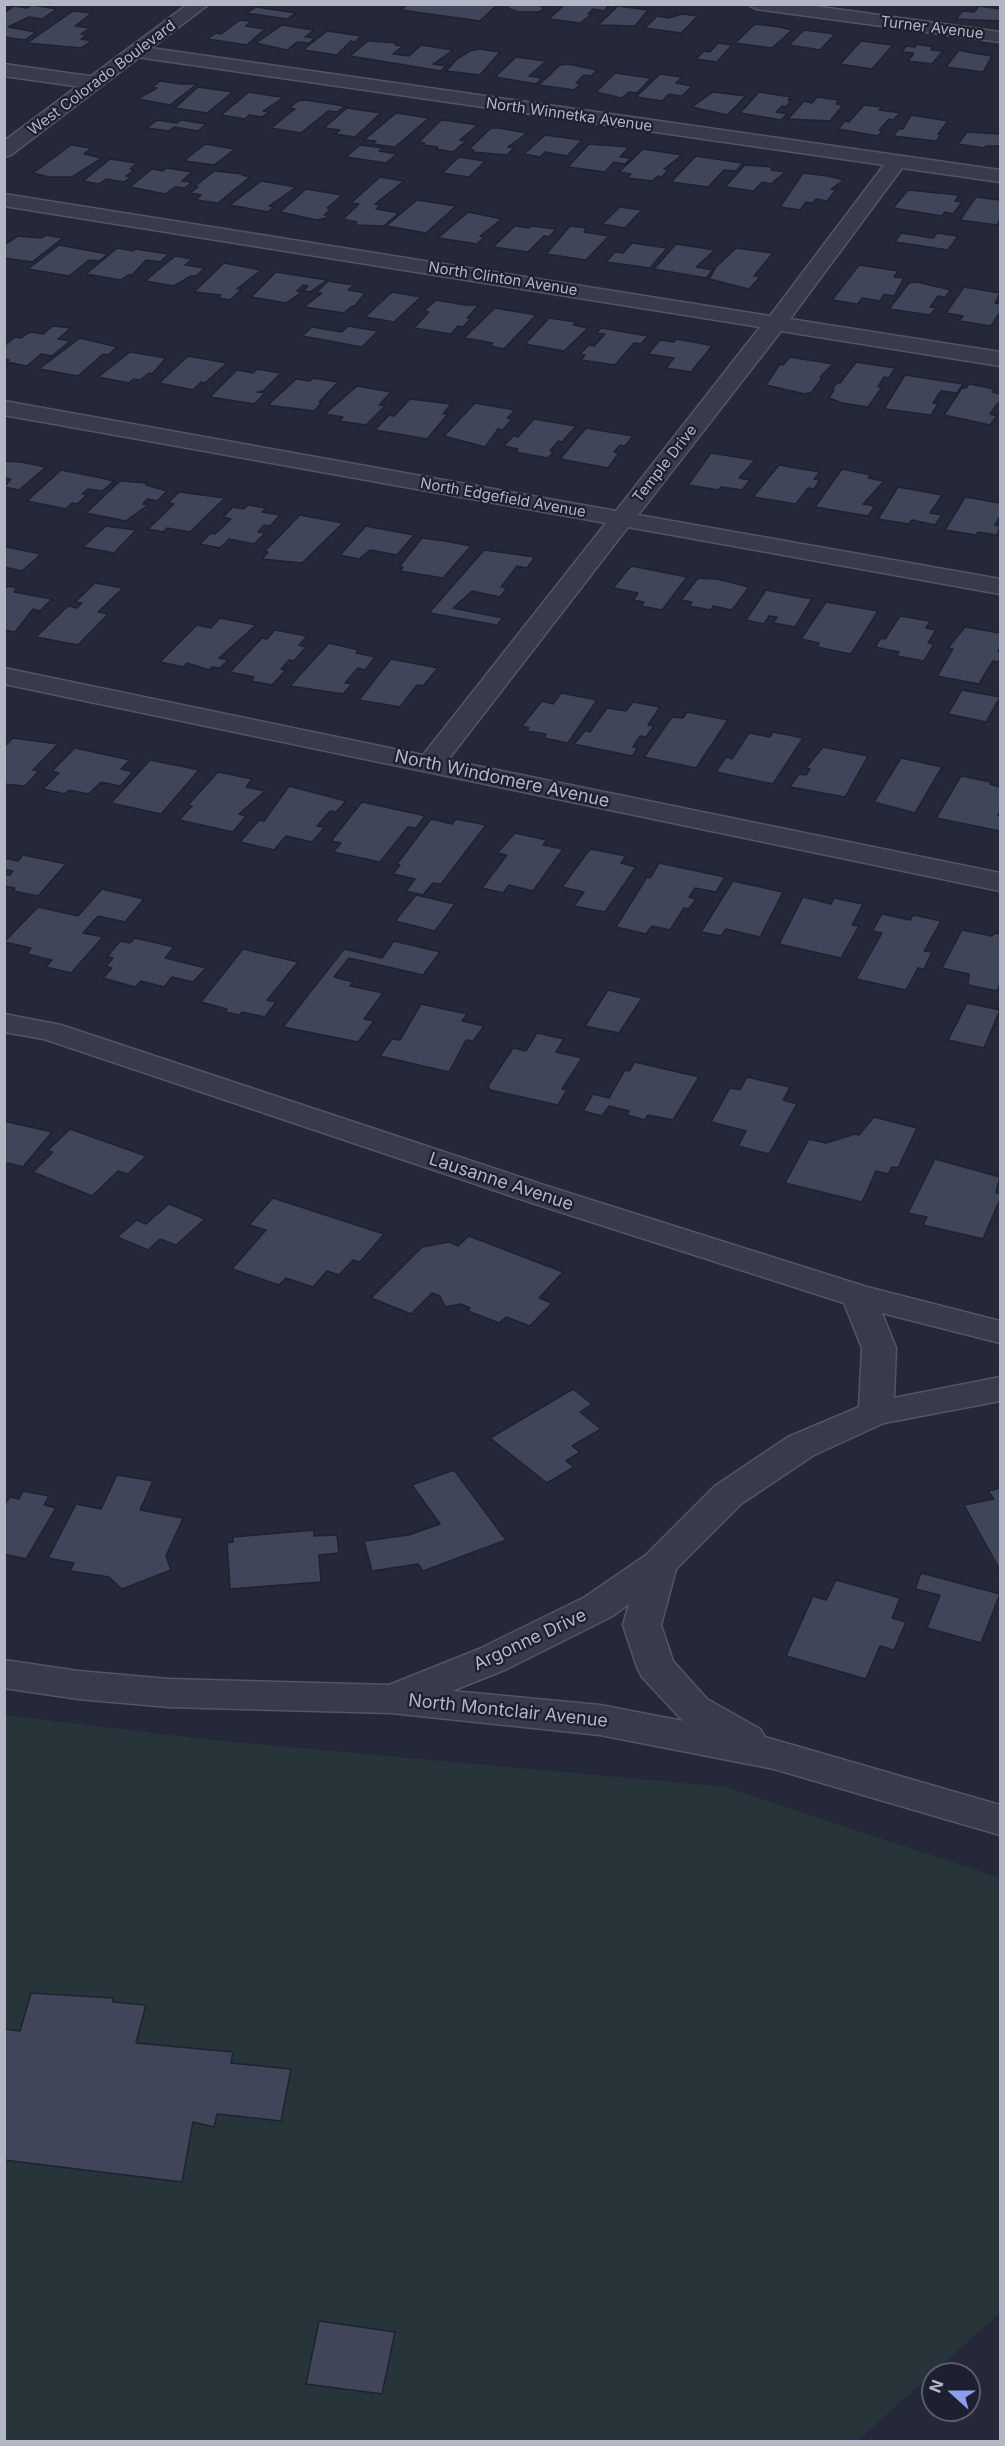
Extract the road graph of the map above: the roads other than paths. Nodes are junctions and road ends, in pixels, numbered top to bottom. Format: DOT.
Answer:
graph roads {
  1 [pos="200,4"];
  2 [pos="756,4"];
  3 [pos="1000,37"];
  4 [pos="137,52"];
  5 [pos="4,70"];
  6 [pos="96,83"];
  7 [pos="4,151"];
  8 [pos="897,161"];
  9 [pos="1000,176"];
  10 [pos="4,200"];
  11 [pos="776,322"];
  12 [pos="1000,358"];
  13 [pos="4,408"];
  14 [pos="622,519"];
  15 [pos="1000,587"];
  16 [pos="4,676"];
  17 [pos="430,764"];
  18 [pos="1000,882"];
  19 [pos="4,1023"];
  20 [pos="858,1296"];
  21 [pos="1000,1332"];
  22 [pos="1000,1389"];
  23 [pos="876,1413"];
  24 [pos="659,1564"];
  25 [pos="4,1674"];
  26 [pos="391,1699"];
  27 [pos="774,1754"];
  28 [pos="1000,1821"];
  1 -- 4 [label="street, West Colorado Boulevard"];
  2 -- 3 [label="street, Turner Avenue"];
  4 -- 6 [label="street, West Colorado Boulevard"];
  4 -- 8 [label="street, North Winnetka Avenue"];
  5 -- 6 [label="street"];
  6 -- 7 [label="street, West Colorado Boulevard"];
  8 -- 9 [label="street, North Winnetka Avenue"];
  8 -- 11 [label="street, Temple Drive"];
  10 -- 11 [label="street, North Clinton Avenue"];
  11 -- 12 [label="street, North Clinton Avenue"];
  11 -- 14 [label="street, Temple Drive"];
  13 -- 14 [label="street, North Edgefield Avenue"];
  14 -- 15 [label="street, North Edgefield Avenue"];
  14 -- 17 [label="street, Temple Drive"];
  16 -- 17 [label="street, North Windomere Avenue"];
  17 -- 18 [label="street, North Windomere Avenue"];
  19 -- 20 [label="street, Lausanne Avenue"];
  20 -- 21 [label="street, Lausanne Avenue"];
  20 -- 23 [label="street"];
  22 -- 23 [label="street, Argonne Drive"];
  23 -- 24 [label="street, Argonne Drive"];
  24 -- 26 [label="street, Argonne Drive"];
  24 -- 27 [label="street, Argonne Drive"];
  25 -- 26 [label="street, North Montclair Avenue"];
  26 -- 27 [label="street, North Montclair Avenue"];
  27 -- 28 [label="street, North Montclair Avenue"];
}
